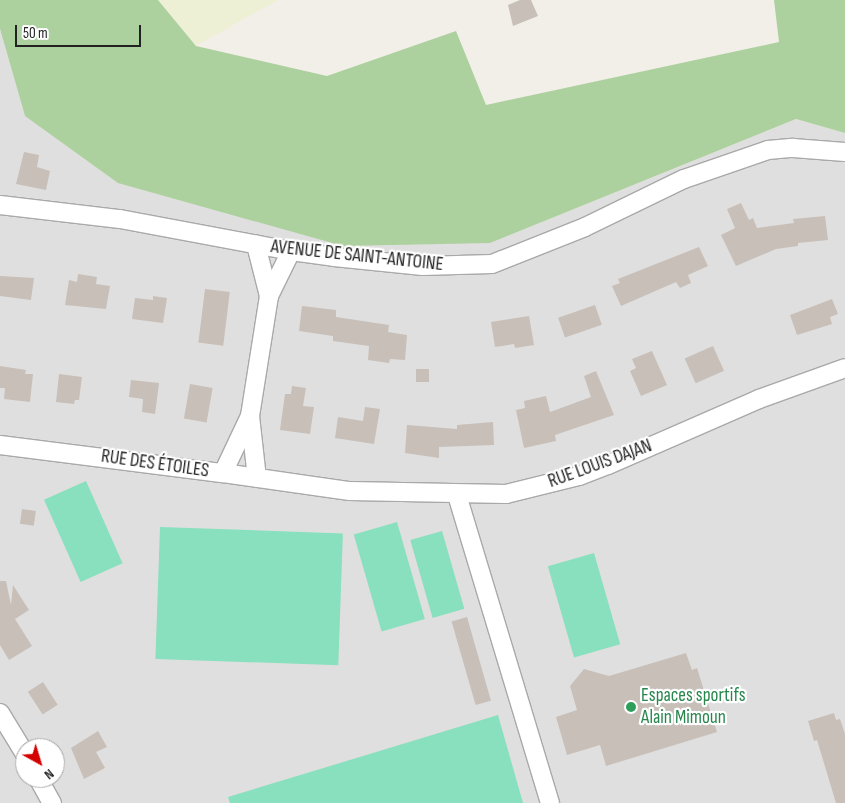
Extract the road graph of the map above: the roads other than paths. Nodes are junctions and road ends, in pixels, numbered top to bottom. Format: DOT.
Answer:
graph roads {
  1 [pos="845,152"];
  2 [pos="0,205"];
  3 [pos="256,245"];
  4 [pos="291,251"];
  5 [pos="269,296"];
  6 [pos="845,368"];
  7 [pos="250,416"];
  8 [pos="0,445"];
  9 [pos="223,473"];
  10 [pos="257,478"];
  11 [pos="457,495"];
  12 [pos="0,714"];
  13 [pos="15,738"];
  14 [pos="44,788"];
  15 [pos="52,803"];
  16 [pos="550,803"];
  1 -- 4 [label="street, AVENUE DE SAINT-ANTOINE"];
  2 -- 3 [label="street, AVENUE DE SAINT-ANTOINE"];
  3 -- 4 [label="street, AVENUE DE SAINT-ANTOINE"];
  3 -- 5 [label="street, RUE DES ÉTOILES"];
  4 -- 5 [label="street"];
  5 -- 7 [label="street, RUE DES ÉTOILES"];
  6 -- 11 [label="street, RUE LOUIS DAJAN"];
  7 -- 9 [label="street, RUE DES ÉTOILES"];
  7 -- 10 [label="street"];
  8 -- 9 [label="street, RUE DES ÉTOILES"];
  9 -- 10 [label="street, RUE LOUIS DAJAN"];
  10 -- 11 [label="street, RUE LOUIS DAJAN"];
  11 -- 16 [label="street"];
  12 -- 13 [label="street"];
  14 -- 15 [label="street"];
}
